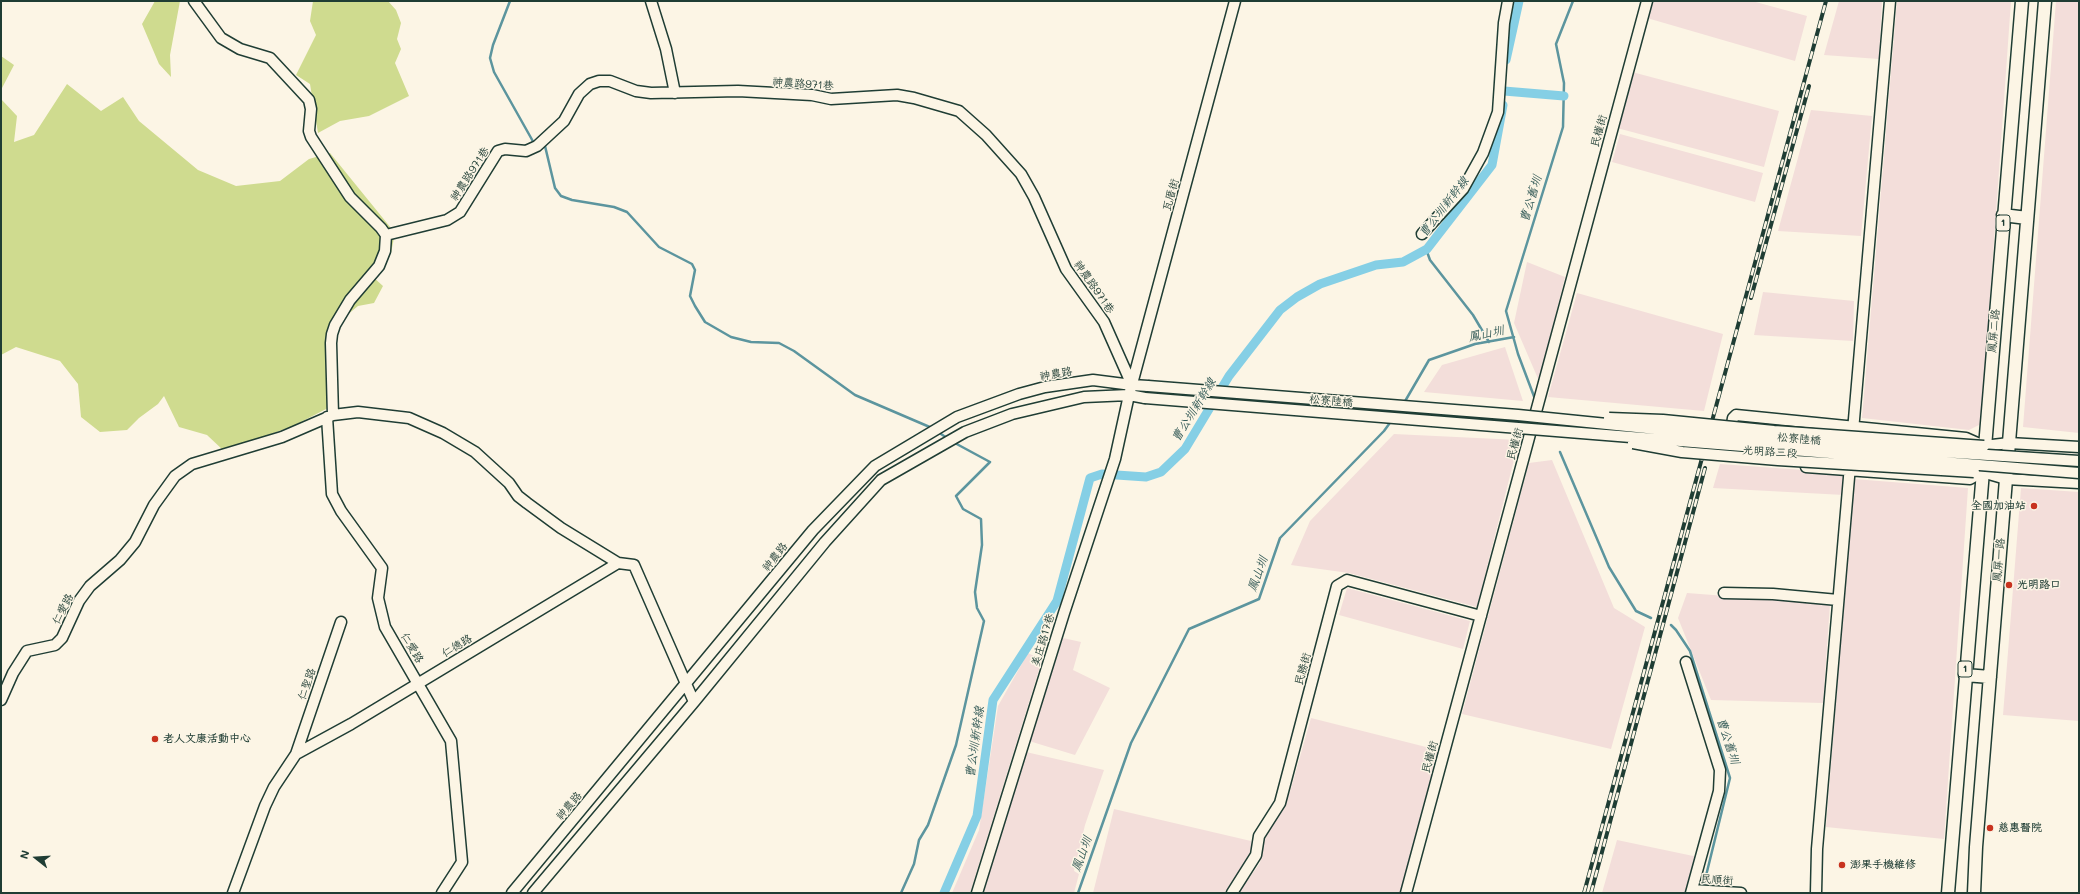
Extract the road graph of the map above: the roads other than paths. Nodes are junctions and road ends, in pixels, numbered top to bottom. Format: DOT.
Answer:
graph roads {
  1 [pos="194,1"];
  2 [pos="651,1"];
  3 [pos="1235,1"];
  4 [pos="1508,1"];
  5 [pos="1647,1"];
  6 [pos="1890,1"];
  7 [pos="2022,1"];
  8 [pos="2045,1"];
  9 [pos="675,93"];
  10 [pos="2003,215"];
  11 [pos="2027,218"];
  12 [pos="1422,234"];
  13 [pos="386,235"];
  14 [pos="1148,386"];
  15 [pos="1131,390"];
  16 [pos="1145,398"];
  17 [pos="1518,415"];
  18 [pos="330,416"];
  19 [pos="1853,426"];
  20 [pos="1516,427"];
  21 [pos="2009,443"];
  22 [pos="1984,446"];
  23 [pos="2079,447"];
  24 [pos="2079,462"];
  25 [pos="1849,470"];
  26 [pos="1982,472"];
  27 [pos="2079,473"];
  28 [pos="2006,479"];
  29 [pos="2079,483"];
  30 [pos="618,563"];
  31 [pos="1724,593"];
  32 [pos="1838,600"];
  33 [pos="1481,616"];
  34 [pos="341,622"];
  35 [pos="1686,662"];
  36 [pos="1965,675"];
  37 [pos="1990,677"];
  38 [pos="419,683"];
  39 [pos="687,684"];
  40 [pos="1,700"];
  41 [pos="694,702"];
  42 [pos="296,754"];
  43 [pos="1699,891"];
  44 [pos="233,893"];
  45 [pos="442,893"];
  46 [pos="512,893"];
  47 [pos="533,893"];
  48 [pos="977,893"];
  49 [pos="1232,893"];
  50 [pos="1406,893"];
  51 [pos="1741,893"];
  52 [pos="1816,893"];
  53 [pos="1948,893"];
  54 [pos="1974,893"];
  1 -- 13 [label="street"];
  2 -- 9 [label="street"];
  3 -- 15 [label="street, 瓦厝街"];
  4 -- 12 [label="street"];
  5 -- 33 [label="street, 民權街"];
  6 -- 19 [label="street"];
  7 -- 10 [label="main road, 鳳屏二路 / 1"];
  8 -- 11 [label="main road, 1"];
  9 -- 13 [label="street, 神農路971巷"];
  9 -- 15 [label="street, 神農路971巷"];
  10 -- 11 [label="main road"];
  10 -- 22 [label="main road, 鳳屏二路 / 1"];
  11 -- 21 [label="main road, 1"];
  13 -- 18 [label="street"];
  14 -- 15 [label="street, 神農路"];
  14 -- 17 [label="street, 松寮陸橋, bridge"];
  15 -- 16 [label="street, 神農路"];
  15 -- 39 [label="street, 神農路"];
  15 -- 41 [label="street, 神農路"];
  15 -- 48 [label="street, 美庄路17巷"];
  16 -- 20 [label="street, 松寮陸橋, bridge"];
  17 -- 22 [label="street, 松寮陸橋, bridge"];
  17 -- 24 [label="street, 松寮陸橋, bridge"];
  18 -- 30 [label="street, 仁愛路"];
  18 -- 38 [label="street, 仁愛路"];
  18 -- 40 [label="street, 仁愛路"];
  19 -- 22 [label="street, 光明路三段"];
  19 -- 25 [label="street"];
  19 -- 25 [label="street, 光明路三段"];
  20 -- 26 [label="street, 松寮陸橋, bridge"];
  20 -- 27 [label="street, 松寮陸橋, bridge"];
  21 -- 22 [label="street"];
  21 -- 23 [label="street"];
  21 -- 28 [label="main road, 鳳屏一路 / 1"];
  22 -- 26 [label="main road, 1"];
  25 -- 26 [label="street, 光明路三段"];
  25 -- 32 [label="street"];
  26 -- 28 [label="street"];
  26 -- 36 [label="main road, 1"];
  28 -- 29 [label="street"];
  28 -- 37 [label="main road, 鳳屏一路 / 1"];
  30 -- 38 [label="street, 仁德路"];
  30 -- 39 [label="street"];
  31 -- 32 [label="street"];
  32 -- 52 [label="street"];
  33 -- 49 [label="street, 民勝街"];
  33 -- 50 [label="street, 民權街"];
  34 -- 42 [label="street, 仁聖路"];
  35 -- 43 [label="street"];
  36 -- 37 [label="main road"];
  36 -- 53 [label="main road, 1"];
  37 -- 54 [label="main road, 鳳屏一路 / 1"];
  38 -- 42 [label="street, 仁德路"];
  38 -- 45 [label="street, 仁愛路"];
  39 -- 41 [label="street"];
  39 -- 46 [label="street, 神農路"];
  41 -- 47 [label="street, 神農路"];
  42 -- 44 [label="street, 仁德路"];
  43 -- 51 [label="street, 民順街"];
}
